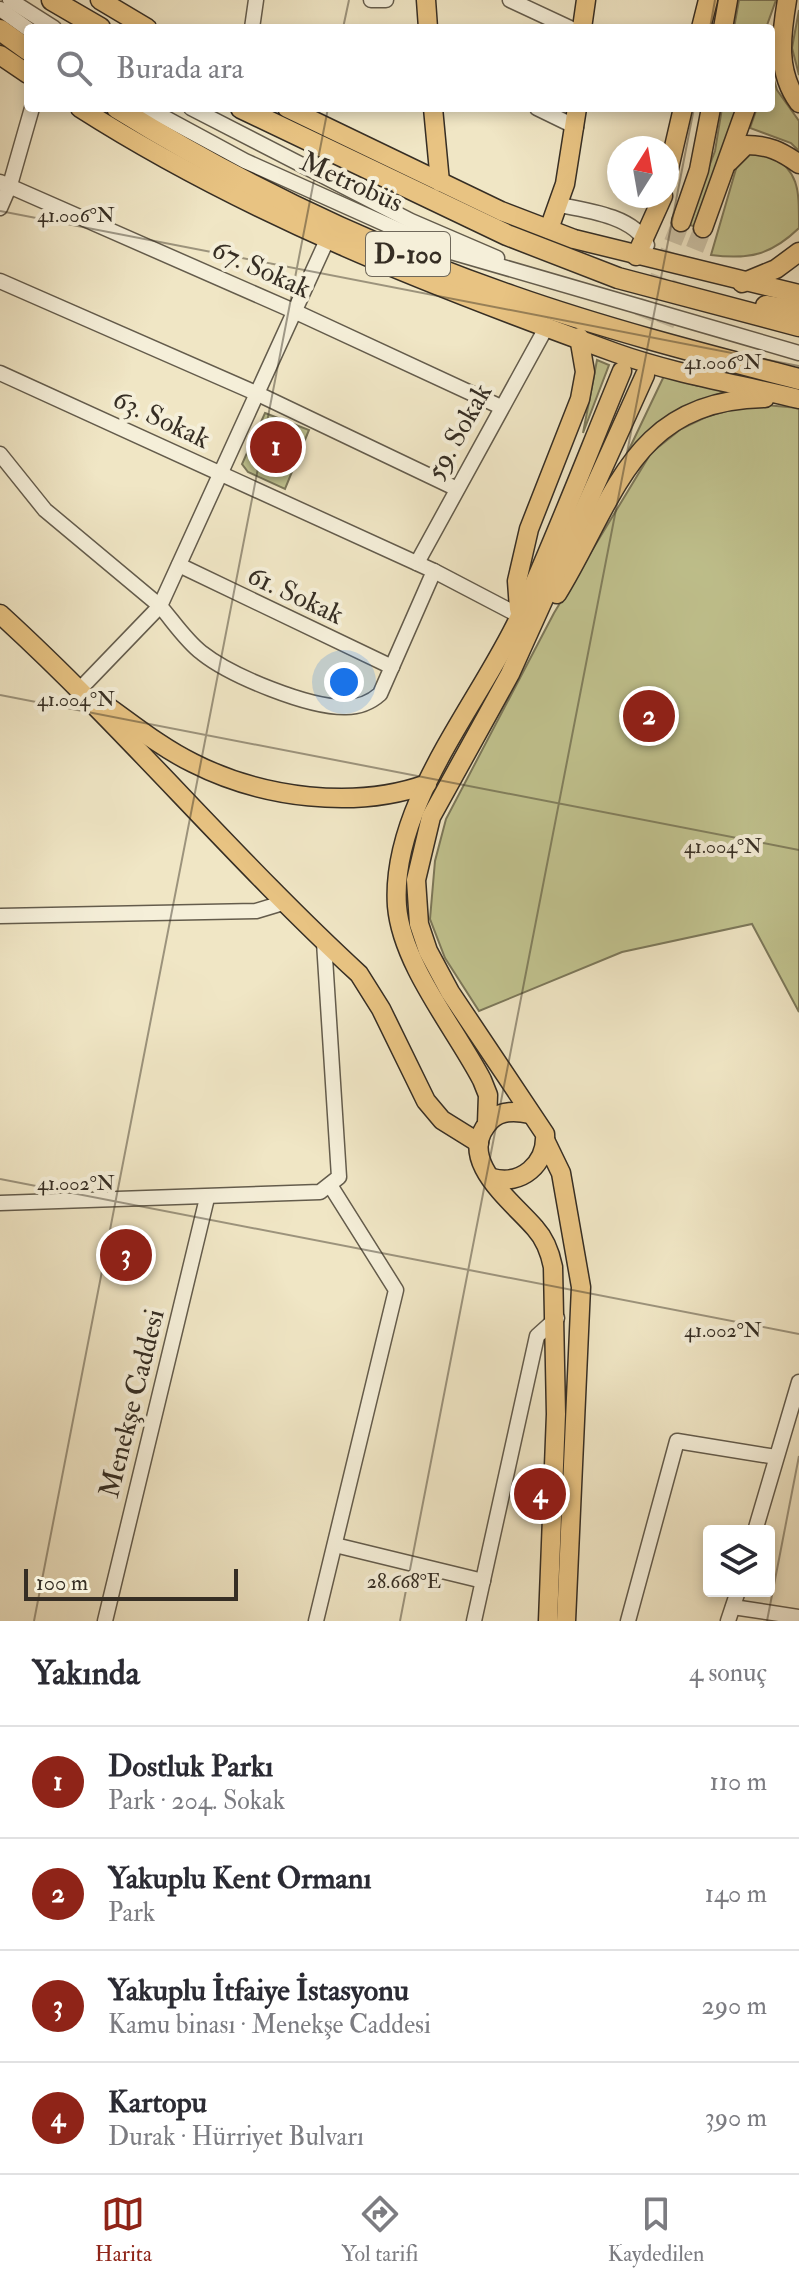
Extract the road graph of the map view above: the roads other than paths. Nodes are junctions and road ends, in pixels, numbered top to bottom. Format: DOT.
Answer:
graph roads {
  1 [pos="10,0"];
  2 [pos="52,0"];
  3 [pos="100,0"];
  4 [pos="256,0"];
  5 [pos="371,0"];
  6 [pos="386,0"];
  7 [pos="426,0"];
  8 [pos="510,0"];
  9 [pos="586,0"];
  10 [pos="708,0"];
  11 [pos="728,0"];
  12 [pos="786,0"];
  13 [pos="0,9"];
  14 [pos="48,24"];
  15 [pos="93,24"];
  16 [pos="140,24"];
  17 [pos="253,24"];
  18 [pos="428,24"];
  19 [pos="561,24"];
  20 [pos="583,24"];
  21 [pos="702,24"];
  22 [pos="724,24"];
  23 [pos="24,26"];
  24 [pos="775,29"];
  25 [pos="0,30"];
  26 [pos="24,47"];
  27 [pos="0,55"];
  28 [pos="24,71"];
  29 [pos="799,103"];
  30 [pos="31,112"];
  31 [pos="87,112"];
  32 [pos="124,112"];
  33 [pos="154,112"];
  34 [pos="199,112"];
  35 [pos="249,112"];
  36 [pos="295,112"];
  37 [pos="433,112"];
  38 [pos="554,112"];
  39 [pos="682,112"];
  40 [pos="710,112"];
  41 [pos="745,112"];
  42 [pos="576,117"];
  43 [pos="677,136"];
  44 [pos="799,164"];
  45 [pos="725,166"];
  46 [pos="440,182"];
  47 [pos="5,184"];
  48 [pos="560,205"];
  49 [pos="0,208"];
  50 [pos="657,208"];
  51 [pos="681,222"];
  52 [pos="703,228"];
  53 [pos="549,229"];
  54 [pos="643,237"];
  55 [pos="327,240"];
  56 [pos="799,252"];
  57 [pos="644,258"];
  58 [pos="545,279"];
  59 [pos="0,281"];
  60 [pos="742,283"];
  61 [pos="799,294"];
  62 [pos="683,296"];
  63 [pos="799,311"];
  64 [pos="296,312"];
  65 [pos="547,326"];
  66 [pos="799,326"];
  67 [pos="579,337"];
  68 [pos="799,353"];
  69 [pos="622,371"];
  70 [pos="0,373"];
  71 [pos="645,375"];
  72 [pos="798,392"];
  73 [pos="258,394"];
  74 [pos="501,407"];
  75 [pos="0,454"];
  76 [pos="221,474"];
  77 [pos="455,488"];
  78 [pos="417,563"];
  79 [pos="179,565"];
  80 [pos="434,571"];
  81 [pos="160,606"];
  82 [pos="0,614"];
  83 [pos="520,616"];
  84 [pos="528,636"];
  85 [pos="392,667"];
  86 [pos="81,688"];
  87 [pos="427,784"];
  88 [pos="286,902"];
  89 [pos="0,916"];
  90 [pos="324,942"];
  91 [pos="530,1114"];
  92 [pos="487,1123"];
  93 [pos="546,1142"];
  94 [pos="479,1143"];
  95 [pos="492,1178"];
  96 [pos="330,1185"];
  97 [pos="207,1198"];
  98 [pos="0,1203"];
  99 [pos="557,1318"];
  100 [pos="799,1382"];
  101 [pos="776,1457"];
  102 [pos="757,1525"];
  103 [pos="335,1545"];
  104 [pos="483,1581"];
  105 [pos="730,1614"];
  106 [pos="799,1617"];
  107 [pos="105,1621"];
  108 [pos="316,1621"];
  109 [pos="474,1621"];
  110 [pos="548,1621"];
  111 [pos="566,1621"];
  112 [pos="628,1621"];
  1 -- 14 [label="street"];
  2 -- 15 [label="highway"];
  3 -- 16 [label="main road"];
  4 -- 17 [label="street"];
  5 -- 6 [label="street"];
  7 -- 18 [label="main road"];
  8 -- 19 [label="street"];
  9 -- 20 [label="main road"];
  10 -- 21 [label="main road"];
  11 -- 22 [label="main road"];
  12 -- 24 [label="main road"];
  12 -- 29 [label="main road"];
  13 -- 23 [label="street"];
  25 -- 26 [label="highway"];
  27 -- 28 [label="main road"];
  30 -- 47 [label="street"];
  31 -- 55 [label="main road"];
  32 -- 72 [label="highway, D-100"];
  33 -- 58 [label="street, Metrobüs"];
  34 -- 58 [label="street, Metrobüs"];
  35 -- 62 [label="highway, D-100"];
  36 -- 46 [label="main road"];
  37 -- 46 [label="main road"];
  38 -- 42 [label="street"];
  39 -- 43 [label="main road"];
  40 -- 51 [label="main road"];
  41 -- 45 [label="main road"];
  42 -- 48 [label="main road"];
  44 -- 45 [label="main road"];
  45 -- 52 [label="main road"];
  46 -- 53 [label="main road"];
  47 -- 49 [label="street"];
  47 -- 64 [label="street, 67. Sokak"];
  48 -- 53 [label="main road"];
  48 -- 54 [label="street"];
  50 -- 54 [label="main road"];
  53 -- 57 [label="main road"];
  54 -- 57 [label="main road"];
  55 -- 64 [label="street"];
  55 -- 65 [label="main road"];
  56 -- 60 [label="main road"];
  57 -- 60 [label="main road"];
  58 -- 68 [label="street, Metrobüs"];
  59 -- 73 [label="street"];
  60 -- 61 [label="main road"];
  62 -- 63 [label="highway"];
  62 -- 66 [label="highway, D-100"];
  64 -- 73 [label="street"];
  64 -- 74 [label="street, 67. Sokak"];
  65 -- 67 [label="main road"];
  65 -- 74 [label="street, 59. Sokak"];
  67 -- 72 [label="main road"];
  67 -- 83 [label="main road"];
  69 -- 83 [label="main road"];
  70 -- 76 [label="street, 63. Sokak"];
  71 -- 84 [label="main road"];
  72 -- 84 [label="main road"];
  73 -- 76 [label="street"];
  73 -- 77 [label="street"];
  74 -- 77 [label="street, 59. Sokak"];
  75 -- 81 [label="street"];
  76 -- 78 [label="street, 63. Sokak"];
  76 -- 79 [label="street"];
  77 -- 78 [label="street, 59. Sokak"];
  78 -- 80 [label="street, 63. Sokak"];
  79 -- 81 [label="street"];
  79 -- 85 [label="street, 61. Sokak"];
  80 -- 83 [label="street, 63. Sokak"];
  80 -- 85 [label="street"];
  81 -- 85 [label="street"];
  81 -- 86 [label="street"];
  82 -- 86 [label="main road"];
  83 -- 87 [label="main road"];
  84 -- 91 [label="main road"];
  86 -- 87 [label="main road"];
  86 -- 88 [label="main road"];
  87 -- 92 [label="main road"];
  88 -- 89 [label="street"];
  88 -- 90 [label="main road"];
  90 -- 94 [label="main road"];
  90 -- 96 [label="street"];
  91 -- 92 [label="main road"];
  91 -- 93 [label="main road"];
  92 -- 94 [label="main road"];
  93 -- 95 [label="main road"];
  93 -- 111 [label="main road"];
  94 -- 95 [label="main road"];
  95 -- 99 [label="main road"];
  96 -- 97 [label="street"];
  96 -- 103 [label="street"];
  97 -- 98 [label="street"];
  97 -- 107 [label="street, Menekşe Caddesi"];
  99 -- 104 [label="street"];
  99 -- 110 [label="main road"];
  100 -- 101 [label="street"];
  101 -- 102 [label="street"];
  101 -- 112 [label="street"];
  103 -- 104 [label="street"];
  103 -- 108 [label="street"];
  104 -- 109 [label="street"];
  105 -- 106 [label="street"];
}
